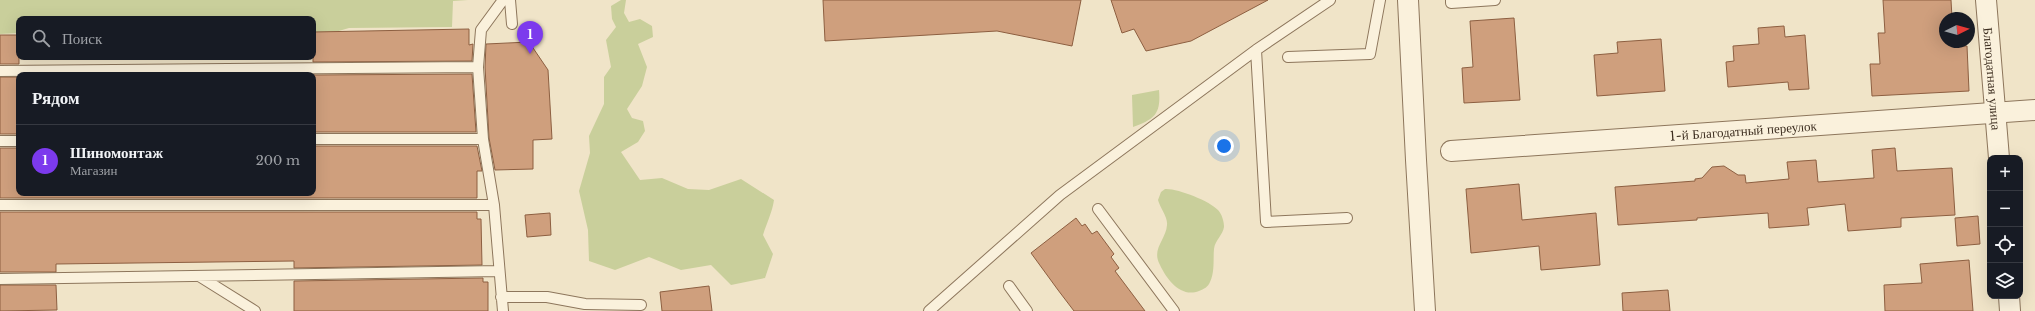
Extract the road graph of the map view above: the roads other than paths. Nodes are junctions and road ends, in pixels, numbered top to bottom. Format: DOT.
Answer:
graph roads {
  1 [pos="502,0"];
  2 [pos="510,0"];
  3 [pos="1330,0"];
  4 [pos="1380,0"];
  5 [pos="1408,0"];
  6 [pos="1451,0"];
  7 [pos="1495,0"];
  8 [pos="1986,0"];
  9 [pos="512,24"];
  10 [pos="1256,50"];
  11 [pos="1288,57"];
  12 [pos="478,67"];
  13 [pos="0,71"];
  14 [pos="2035,110"];
  15 [pos="1995,112"];
  16 [pos="482,139"];
  17 [pos="316,140"];
  18 [pos="0,141"];
  19 [pos="16,141"];
  20 [pos="1451,151"];
  21 [pos="1998,155"];
  22 [pos="0,205"];
  23 [pos="494,205"];
  24 [pos="1098,209"];
  25 [pos="1347,218"];
  26 [pos="499,271"];
  27 [pos="199,276"];
  28 [pos="0,279"];
  29 [pos="1009,286"];
  30 [pos="501,297"];
  31 [pos="2009,299"];
  32 [pos="640,305"];
  33 [pos="255,311"];
  34 [pos="503,311"];
  35 [pos="928,311"];
  36 [pos="1027,311"];
  37 [pos="1174,311"];
  38 [pos="1425,311"];
  39 [pos="2010,311"];
  1 -- 12 [label="lane"];
  2 -- 9 [label="lane"];
  3 -- 10 [label="lane"];
  4 -- 11 [label="lane"];
  5 -- 38 [label="street"];
  6 -- 7 [label="lane"];
  8 -- 15 [label="street, Благодатная улица"];
  10 -- 25 [label="lane"];
  10 -- 35 [label="lane"];
  12 -- 13 [label="lane"];
  12 -- 16 [label="lane"];
  14 -- 15 [label="street, 1-й Благодатный переулок"];
  15 -- 20 [label="street, 1-й Благодатный переулок"];
  15 -- 21 [label="street, Благодатная улица"];
  16 -- 17 [label="lane"];
  16 -- 23 [label="lane"];
  18 -- 19 [label="lane"];
  22 -- 23 [label="lane"];
  23 -- 26 [label="lane"];
  24 -- 37 [label="lane"];
  26 -- 27 [label="lane"];
  26 -- 30 [label="lane"];
  27 -- 28 [label="lane"];
  27 -- 33 [label="lane"];
  29 -- 36 [label="lane"];
  30 -- 32 [label="lane"];
  30 -- 34 [label="lane"];
  31 -- 39 [label="street"];
}
